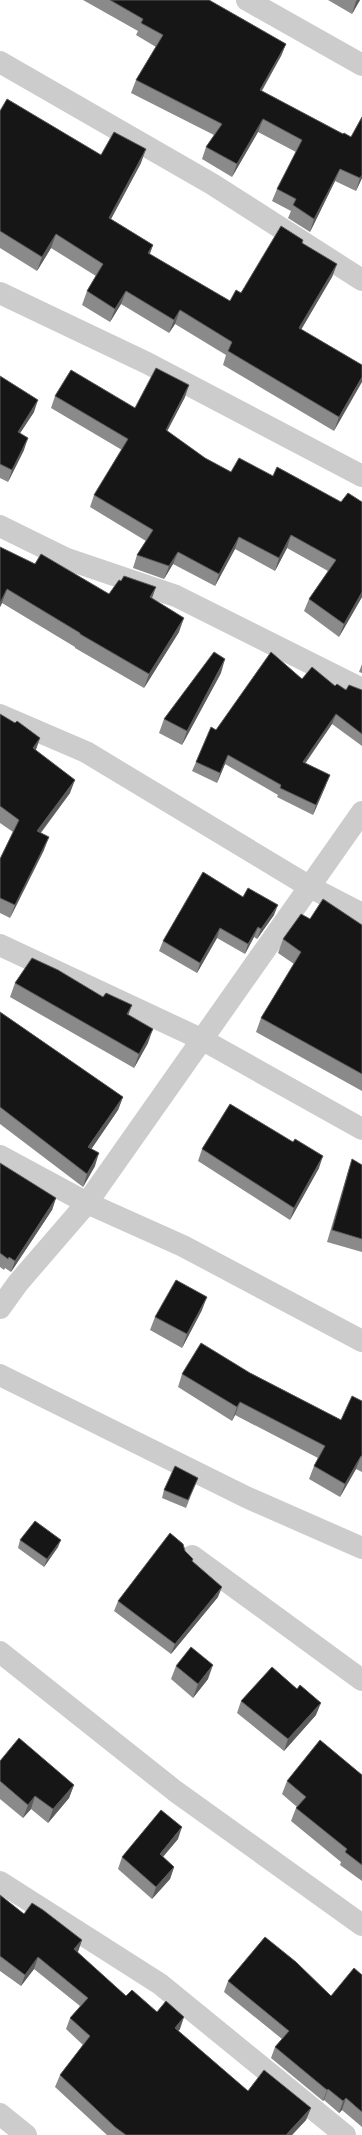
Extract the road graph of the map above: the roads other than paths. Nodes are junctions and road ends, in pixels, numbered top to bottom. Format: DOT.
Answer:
graph roads {
  1 [pos="247,0"];
  2 [pos="0,62"];
  3 [pos="362,65"];
  4 [pos="362,280"];
  5 [pos="0,293"];
  6 [pos="362,476"];
  7 [pos="0,526"];
  8 [pos="362,689"];
  9 [pos="0,716"];
  10 [pos="362,812"];
  11 [pos="310,887"];
  12 [pos="362,914"];
  13 [pos="0,945"];
  14 [pos="203,1040"];
  15 [pos="362,1130"];
  16 [pos="0,1156"];
  17 [pos="87,1203"];
  18 [pos="0,1308"];
  19 [pos="362,1341"];
  20 [pos="0,1375"];
  21 [pos="362,1548"];
  22 [pos="192,1556"];
  23 [pos="0,1652"];
  24 [pos="362,1680"];
  25 [pos="0,1882"];
  26 [pos="362,1925"];
  27 [pos="0,2114"];
  28 [pos="26,2135"];
  29 [pos="345,2135"];
  1 -- 3 [label="street"];
  2 -- 4 [label="street"];
  5 -- 6 [label="street"];
  7 -- 8 [label="street"];
  9 -- 11 [label="street"];
  10 -- 11 [label="street"];
  11 -- 12 [label="street"];
  11 -- 14 [label="street"];
  13 -- 14 [label="street"];
  14 -- 15 [label="street"];
  14 -- 17 [label="street"];
  16 -- 17 [label="street"];
  17 -- 18 [label="street"];
  17 -- 19 [label="street"];
  20 -- 21 [label="street"];
  22 -- 24 [label="street"];
  23 -- 26 [label="street"];
  25 -- 29 [label="street"];
  27 -- 28 [label="street"];
}
